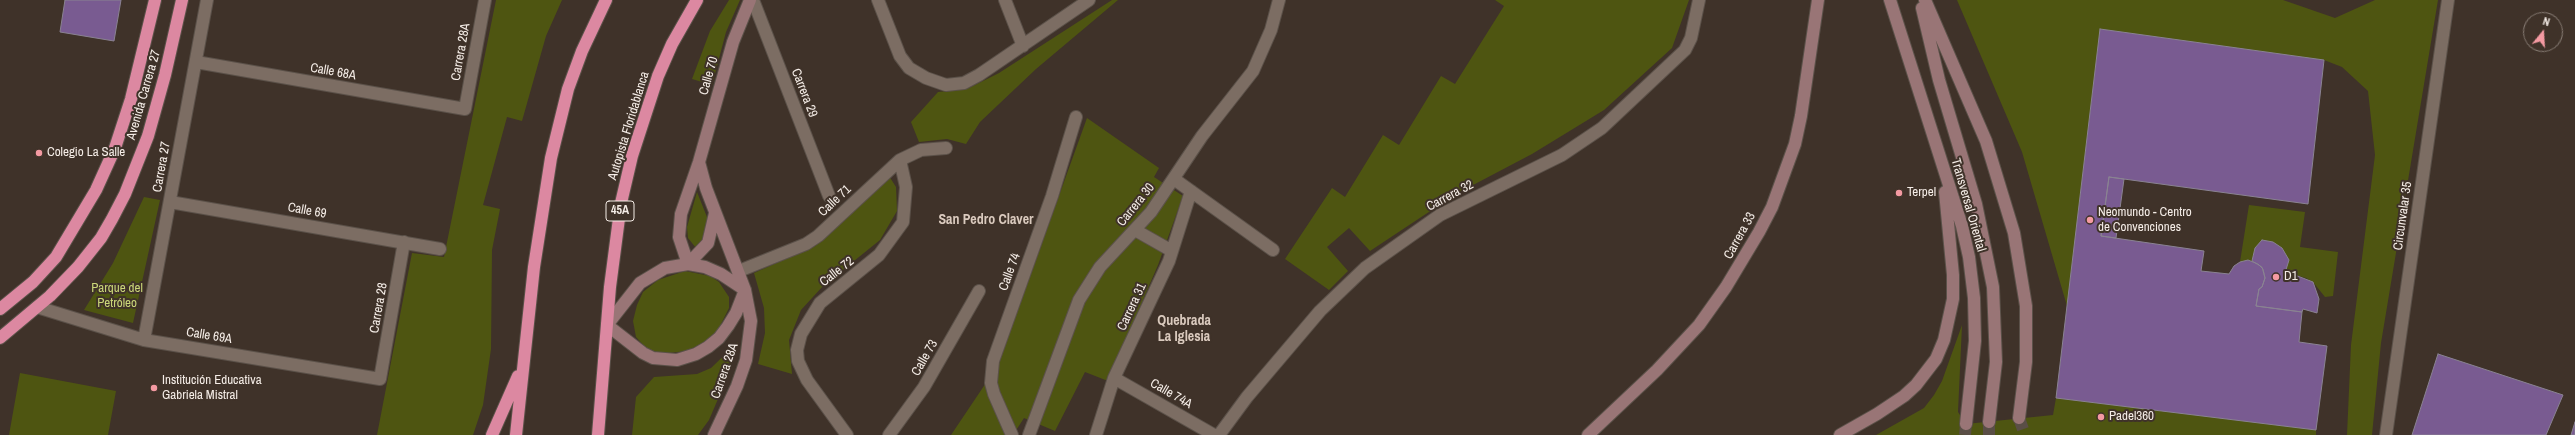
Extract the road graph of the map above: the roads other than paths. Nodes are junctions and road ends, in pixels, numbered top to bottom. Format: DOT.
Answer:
graph roads {
  1 [pos="155,0"];
  2 [pos="182,0"];
  3 [pos="207,0"];
  4 [pos="485,0"];
  5 [pos="606,0"];
  6 [pos="697,0"];
  7 [pos="750,0"];
  8 [pos="753,0"];
  9 [pos="878,0"];
  10 [pos="1005,0"];
  11 [pos="1089,0"];
  12 [pos="1279,0"];
  13 [pos="1699,0"];
  14 [pos="1818,0"];
  15 [pos="1890,0"];
  16 [pos="1920,0"];
  17 [pos="1925,0"];
  18 [pos="2448,0"];
  19 [pos="1023,46"];
  20 [pos="196,62"];
  21 [pos="465,109"];
  22 [pos="1076,117"];
  23 [pos="946,148"];
  24 [pos="900,160"];
  25 [pos="699,162"];
  26 [pos="1942,165"];
  27 [pos="1174,179"];
  28 [pos="1191,191"];
  29 [pos="829,196"];
  30 [pos="170,202"];
  31 [pos="715,213"];
  32 [pos="1135,230"];
  33 [pos="404,242"];
  34 [pos="440,249"];
  35 [pos="1273,250"];
  36 [pos="1172,251"];
  37 [pos="688,264"];
  38 [pos="739,271"];
  39 [pos="745,290"];
  40 [pos="979,291"];
  41 [pos="3,305"];
  42 [pos="37,307"];
  43 [pos="607,325"];
  44 [pos="0,338"];
  45 [pos="144,340"];
  46 [pos="523,364"];
  47 [pos="1114,378"];
  48 [pos="380,379"];
  49 [pos="2019,418"];
  50 [pos="1990,422"];
  51 [pos="1966,424"];
  52 [pos="492,435"];
  53 [pos="516,435"];
  54 [pos="598,435"];
  55 [pos="714,435"];
  56 [pos="847,435"];
  57 [pos="889,435"];
  58 [pos="1012,435"];
  59 [pos="1029,435"];
  60 [pos="1096,435"];
  61 [pos="1214,435"];
  62 [pos="1219,435"];
  63 [pos="1588,435"];
  64 [pos="1840,435"];
  65 [pos="2386,435"];
  1 -- 41 [label="highway, Avenida Carrera 27"];
  2 -- 42 [label="highway, Avenida Carrera 27"];
  3 -- 20 [label="street, Carrera 27"];
  4 -- 21 [label="street, Carrera 28A"];
  5 -- 46 [label="highway"];
  6 -- 43 [label="highway, Autopista Floridablanca / 45A"];
  7 -- 25 [label="main road, Calle 70"];
  8 -- 29 [label="street, Carrera 29"];
  9 -- 19 [label="street"];
  10 -- 19 [label="street"];
  11 -- 19 [label="street"];
  12 -- 27 [label="street, Carrera 30"];
  13 -- 62 [label="street, Carrera 32"];
  14 -- 63 [label="main road, Carrera 33"];
  15 -- 26 [label="main road, Transversal Oriental"];
  16 -- 50 [label="main road"];
  17 -- 49 [label="main road"];
  18 -- 65 [label="street, Circunvalar 35"];
  20 -- 21 [label="street, Calle 68A"];
  20 -- 30 [label="street, Carrera 27"];
  22 -- 58 [label="street, Calle 74"];
  23 -- 24 [label="street, Calle 71"];
  24 -- 38 [label="street, Calle 71"];
  24 -- 56 [label="street, Calle 72"];
  25 -- 31 [label="main road"];
  25 -- 37 [label="main road, Calle 70"];
  26 -- 51 [label="main road, Transversal Oriental"];
  26 -- 64 [label="main road"];
  27 -- 28 [label="street"];
  27 -- 32 [label="street, Carrera 30"];
  28 -- 35 [label="street"];
  28 -- 36 [label="street, Carrera 31"];
  30 -- 33 [label="street, Calle 69"];
  30 -- 45 [label="street, Carrera 27"];
  31 -- 37 [label="main road"];
  31 -- 38 [label="main road"];
  32 -- 36 [label="street"];
  32 -- 59 [label="street, Carrera 30"];
  33 -- 34 [label="street, Calle 69"];
  33 -- 48 [label="street, Carrera 28"];
  36 -- 47 [label="street, Carrera 31"];
  37 -- 39 [label="main road"];
  37 -- 43 [label="main road"];
  38 -- 39 [label="main road"];
  39 -- 43 [label="main road"];
  39 -- 55 [label="main road, Carrera 28A"];
  40 -- 57 [label="street, Calle 73"];
  42 -- 44 [label="highway, Avenida Carrera 27"];
  42 -- 45 [label="street, Calle 69A"];
  43 -- 54 [label="highway, Autopista Floridablanca / 45A"];
  45 -- 48 [label="street, Calle 69A"];
  46 -- 52 [label="highway"];
  46 -- 53 [label="highway"];
  47 -- 60 [label="street, Carrera 31"];
  47 -- 61 [label="street, Calle 74A"];
}
